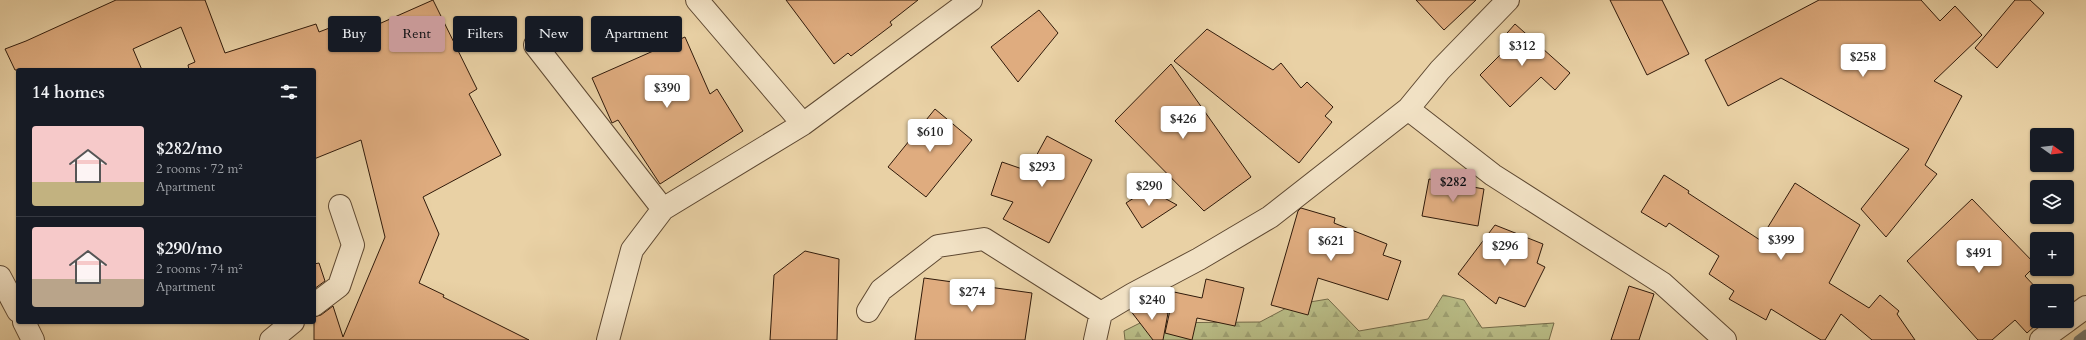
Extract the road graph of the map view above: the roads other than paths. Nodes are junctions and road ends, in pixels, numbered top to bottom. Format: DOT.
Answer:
graph roads {
  1 [pos="697,0"];
  2 [pos="971,0"];
  3 [pos="1508,0"];
  4 [pos="540,52"];
  5 [pos="1408,109"];
  6 [pos="803,124"];
  7 [pos="340,206"];
  8 [pos="663,209"];
  9 [pos="0,277"];
  10 [pos="316,303"];
  11 [pos="16,307"];
  12 [pos="2086,307"];
  13 [pos="868,311"];
  14 [pos="1101,313"];
  15 [pos="2074,316"];
  16 [pos="25,324"];
  17 [pos="291,324"];
  18 [pos="2057,328"];
  19 [pos="33,340"];
  20 [pos="271,340"];
  21 [pos="608,340"];
  22 [pos="1095,340"];
  23 [pos="1726,340"];
  24 [pos="2041,340"];
  1 -- 6 [label="street"];
  2 -- 6 [label="street"];
  3 -- 5 [label="street"];
  4 -- 8 [label="street"];
  5 -- 14 [label="street"];
  5 -- 23 [label="street"];
  6 -- 8 [label="street"];
  7 -- 10 [label="street"];
  8 -- 21 [label="street"];
  9 -- 11 [label="street"];
  12 -- 15 [label="street"];
  13 -- 14 [label="street"];
  14 -- 22 [label="street"];
  16 -- 19 [label="street"];
  17 -- 20 [label="street"];
  18 -- 24 [label="street"];
}
